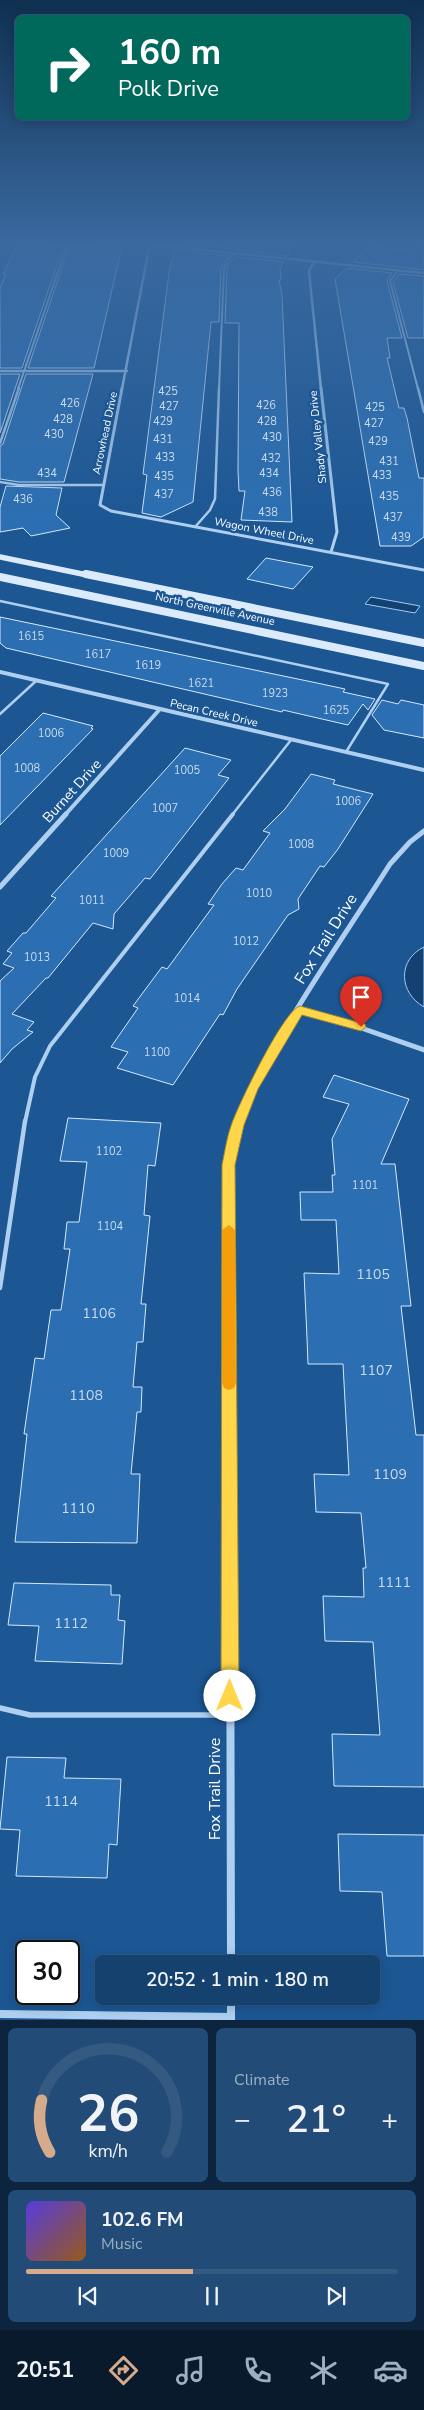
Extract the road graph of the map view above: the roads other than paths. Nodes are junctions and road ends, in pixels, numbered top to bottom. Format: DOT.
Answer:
graph roads {
  1 [pos="36,336"];
  2 [pos="133,336"];
  3 [pos="221,336"];
  4 [pos="315,336"];
  5 [pos="404,336"];
  6 [pos="0,370"];
  7 [pos="24,370"];
  8 [pos="127,371"];
  9 [pos="424,412"];
  10 [pos="0,443"];
  11 [pos="0,482"];
  12 [pos="103,485"];
  13 [pos="101,508"];
  14 [pos="195,527"];
  15 [pos="331,552"];
  16 [pos="0,558"];
  17 [pos="424,570"];
  18 [pos="0,577"];
  19 [pos="0,601"];
  20 [pos="424,643"];
  21 [pos="424,666"];
  22 [pos="0,672"];
  23 [pos="36,681"];
  24 [pos="160,710"];
  25 [pos="0,714"];
  26 [pos="291,740"];
  27 [pos="346,752"];
  28 [pos="424,770"];
  29 [pos="424,831"];
  30 [pos="0,887"];
  31 [pos="300,1010"];
  32 [pos="424,1050"];
  33 [pos="0,1288"];
  34 [pos="0,1708"];
  35 [pos="230,1715"];
  36 [pos="231,1955"];
  37 [pos="231,2005"];
  38 [pos="0,2014"];
  39 [pos="231,2018"];
  1 -- 7 [label="lane"];
  2 -- 8 [label="street, Arrowhead Drive"];
  3 -- 14 [label="lane"];
  4 -- 15 [label="street, Shady Valley Drive"];
  5 -- 9 [label="lane"];
  6 -- 7 [label="street"];
  7 -- 8 [label="street"];
  7 -- 10 [label="lane"];
  8 -- 12 [label="street, Arrowhead Drive"];
  11 -- 12 [label="lane"];
  12 -- 13 [label="street, Arrowhead Drive"];
  13 -- 14 [label="street, Wagon Wheel Drive"];
  14 -- 15 [label="street, Wagon Wheel Drive"];
  15 -- 17 [label="street, Wagon Wheel Drive"];
  16 -- 20 [label="main road, North Greenville Avenue"];
  18 -- 21 [label="main road, North Greenville Avenue"];
  19 -- 27 [label="lane"];
  22 -- 23 [label="street, Pecan Creek Drive"];
  23 -- 24 [label="street, Pecan Creek Drive"];
  23 -- 25 [label="lane"];
  24 -- 26 [label="street, Pecan Creek Drive"];
  24 -- 30 [label="street, Burnet Drive"];
  26 -- 27 [label="street, Pecan Creek Drive"];
  26 -- 33 [label="lane"];
  27 -- 28 [label="street, Pecan Creek Drive"];
  29 -- 31 [label="street, Fox Trail Drive"];
  31 -- 32 [label="street"];
  31 -- 35 [label="street, Fox Trail Drive"];
  34 -- 35 [label="lane"];
  35 -- 36 [label="street, Fox Trail Drive"];
  37 -- 39 [label="street"];
  38 -- 39 [label="street"];
}
